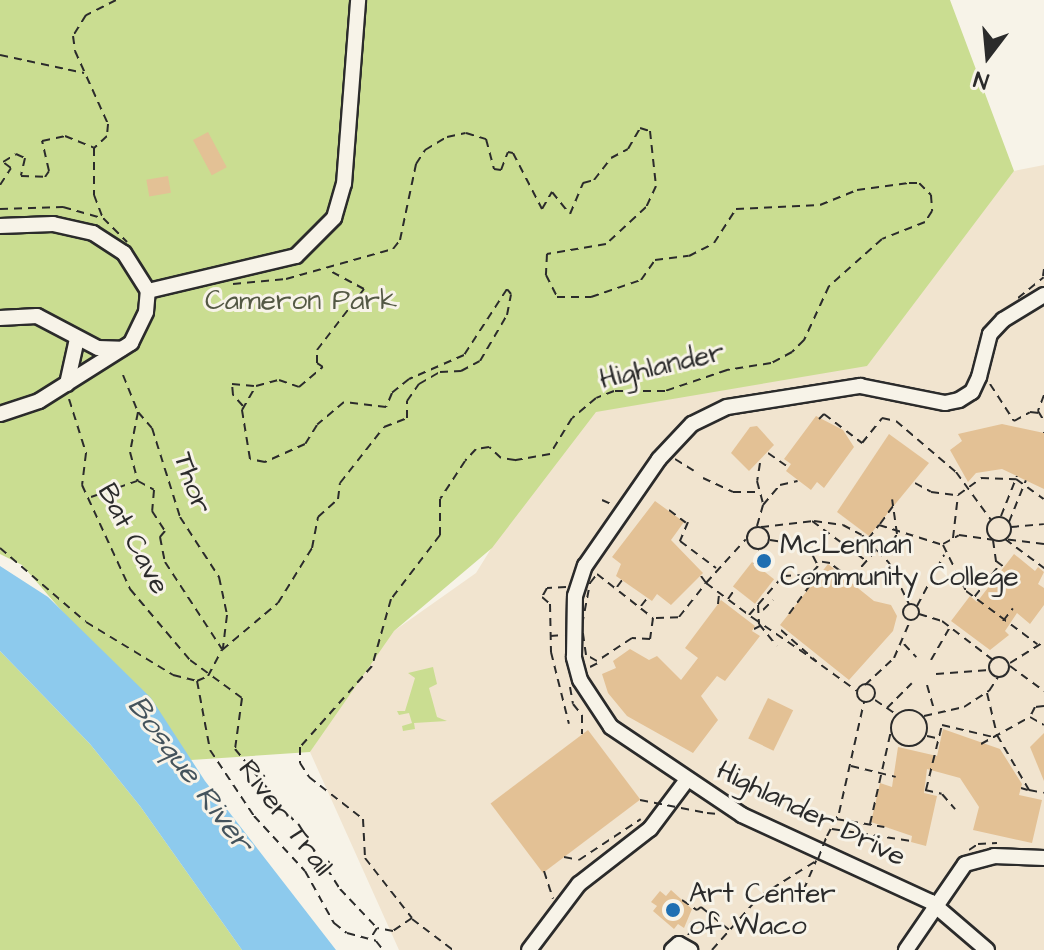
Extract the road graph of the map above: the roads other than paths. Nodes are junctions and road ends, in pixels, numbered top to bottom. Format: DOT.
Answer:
graph roads {
  1 [pos="358,0"];
  2 [pos="0,226"];
  3 [pos="148,291"];
  4 [pos="1044,295"];
  5 [pos="0,318"];
  6 [pos="77,339"];
  7 [pos="121,349"];
  8 [pos="68,392"];
  9 [pos="0,414"];
  10 [pos="686,781"];
  11 [pos="1044,858"];
  12 [pos="933,904"];
  13 [pos="687,945"];
  14 [pos="529,950"];
  15 [pos="672,950"];
  16 [pos="906,950"];
  17 [pos="987,950"];
  1 -- 3 [label="street"];
  2 -- 3 [label="street"];
  3 -- 7 [label="street"];
  4 -- 10 [label="street, Highlander Drive"];
  5 -- 6 [label="street"];
  6 -- 7 [label="street"];
  6 -- 8 [label="street"];
  7 -- 8 [label="street"];
  8 -- 9 [label="street"];
  10 -- 12 [label="street, Highlander Drive"];
  10 -- 14 [label="street"];
  11 -- 12 [label="street"];
  12 -- 16 [label="street"];
  12 -- 17 [label="street, Highlander Drive"];
  13 -- 15 [label="street"];
}
